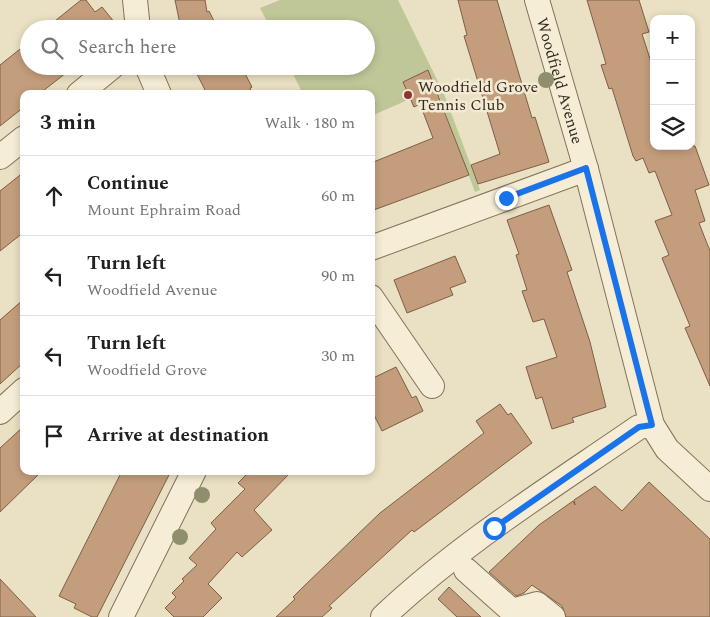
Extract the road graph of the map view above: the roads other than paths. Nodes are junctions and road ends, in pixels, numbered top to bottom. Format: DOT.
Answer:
graph roads {
  1 [pos="135,0"];
  2 [pos="537,0"];
  3 [pos="137,20"];
  4 [pos="102,75"];
  5 [pos="151,75"];
  6 [pos="84,90"];
  7 [pos="157,90"];
  8 [pos="20,141"];
  9 [pos="0,157"];
  10 [pos="586,168"];
  11 [pos="375,247"];
  12 [pos="375,303"];
  13 [pos="432,386"];
  14 [pos="20,394"];
  15 [pos="0,412"];
  16 [pos="652,425"];
  17 [pos="192,475"];
  18 [pos="710,489"];
  19 [pos="466,570"];
  20 [pos="122,617"];
  21 [pos="383,617"];
  22 [pos="554,617"];
  1 -- 3 [label="street"];
  2 -- 10 [label="street, Woodfield Avenue"];
  4 -- 6 [label="street"];
  5 -- 7 [label="street"];
  8 -- 9 [label="street"];
  10 -- 11 [label="street"];
  10 -- 16 [label="street, Woodfield Avenue"];
  12 -- 13 [label="street"];
  14 -- 15 [label="street"];
  16 -- 18 [label="street, Woodfield Avenue"];
  16 -- 21 [label="street"];
  17 -- 20 [label="street"];
  19 -- 22 [label="street"];
}
